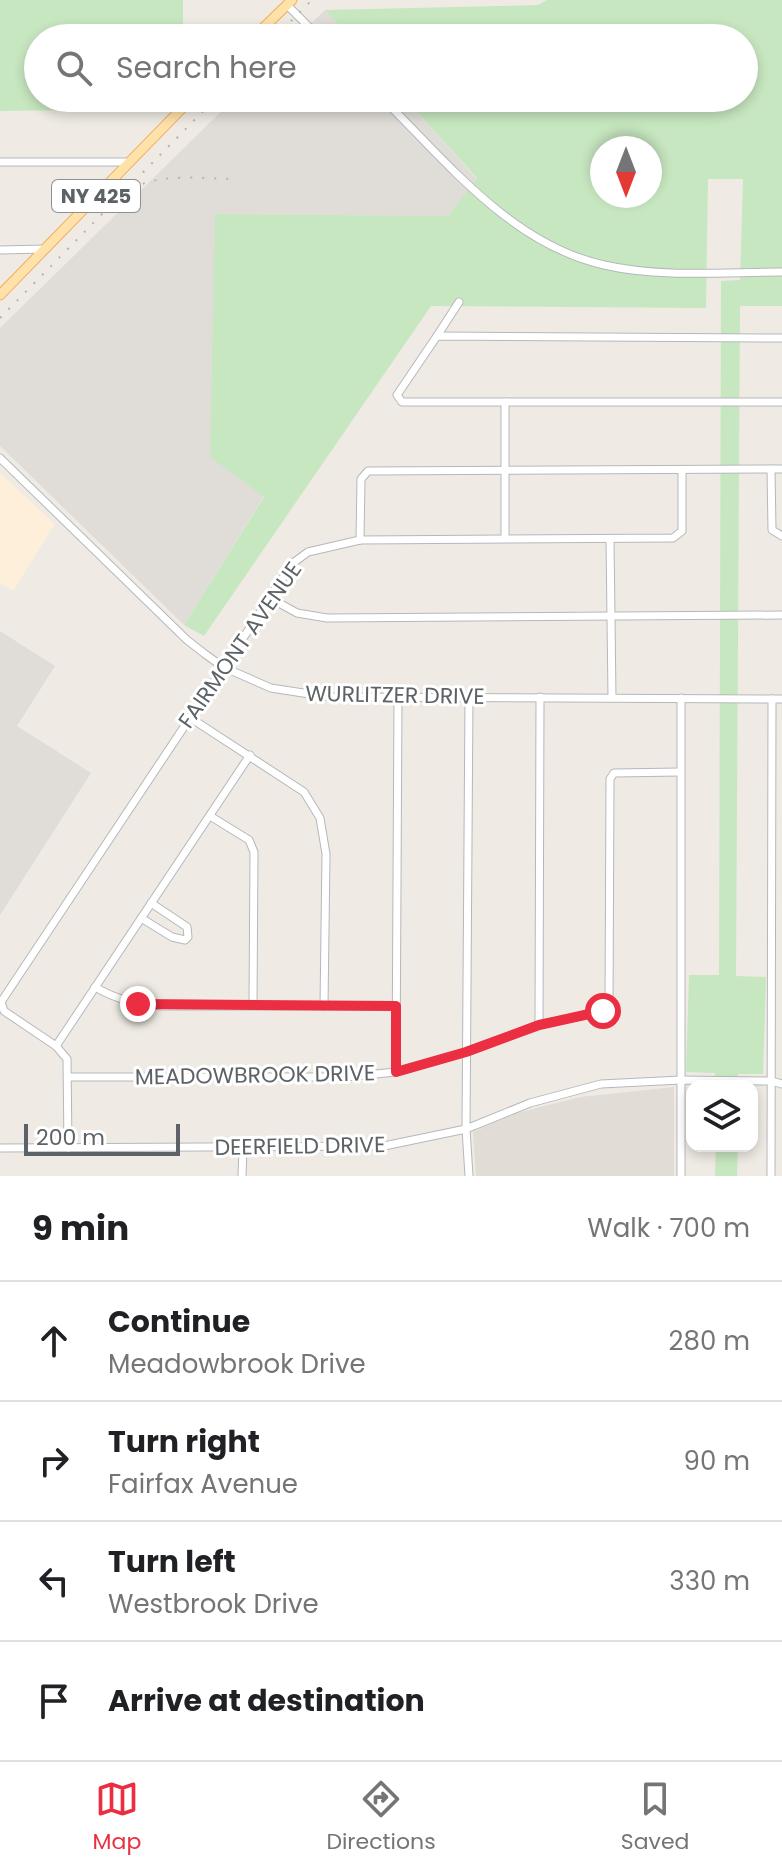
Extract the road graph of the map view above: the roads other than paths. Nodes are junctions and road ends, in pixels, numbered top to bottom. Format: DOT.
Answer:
graph roads {
  1 [pos="290,3"];
  2 [pos="268,24"];
  3 [pos="308,24"];
  4 [pos="178,112"];
  5 [pos="396,112"];
  6 [pos="0,162"];
  7 [pos="129,162"];
  8 [pos="45,249"];
  9 [pos="0,250"];
  10 [pos="782,272"];
  11 [pos="0,295"];
  12 [pos="459,302"];
  13 [pos="437,336"];
  14 [pos="782,338"];
  15 [pos="505,402"];
  16 [pos="782,402"];
  17 [pos="0,458"];
  18 [pos="771,469"];
  19 [pos="782,469"];
  20 [pos="682,470"];
  21 [pos="505,471"];
  22 [pos="782,536"];
  23 [pos="505,538"];
  24 [pos="610,539"];
  25 [pos="360,540"];
  26 [pos="270,598"];
  27 [pos="782,615"];
  28 [pos="611,618"];
  29 [pos="223,667"];
  30 [pos="398,697"];
  31 [pos="469,697"];
  32 [pos="540,697"];
  33 [pos="612,698"];
  34 [pos="681,698"];
  35 [pos="772,699"];
  36 [pos="782,699"];
  37 [pos="189,717"];
  38 [pos="250,755"];
  39 [pos="680,772"];
  40 [pos="772,773"];
  41 [pos="782,773"];
  42 [pos="210,816"];
  43 [pos="151,903"];
  44 [pos="141,918"];
  45 [pos="95,987"];
  46 [pos="253,1005"];
  47 [pos="324,1006"];
  48 [pos="396,1006"];
  49 [pos="539,1025"];
  50 [pos="56,1046"];
  51 [pos="466,1052"];
  52 [pos="396,1072"];
  53 [pos="69,1077"];
  54 [pos="681,1080"];
  55 [pos="771,1081"];
  56 [pos="782,1084"];
  57 [pos="466,1129"];
  58 [pos="0,1148"];
  59 [pos="68,1148"];
  60 [pos="243,1148"];
  61 [pos="242,1176"];
  62 [pos="469,1176"];
  63 [pos="681,1176"];
  64 [pos="771,1176"];
  1 -- 2 [label="main road"];
  1 -- 3 [label="street"];
  4 -- 7 [label="main road, NY 425"];
  5 -- 10 [label="street"];
  6 -- 7 [label="street"];
  7 -- 8 [label="main road, NY 425"];
  8 -- 9 [label="street"];
  8 -- 11 [label="main road, NY 425"];
  12 -- 13 [label="street"];
  13 -- 14 [label="street"];
  13 -- 15 [label="street"];
  15 -- 16 [label="street"];
  15 -- 21 [label="street"];
  17 -- 29 [label="street, WURLITZER DRIVE"];
  18 -- 19 [label="street"];
  18 -- 20 [label="street"];
  18 -- 22 [label="street"];
  20 -- 21 [label="street"];
  20 -- 24 [label="street, FAIRMONT AVENUE"];
  21 -- 23 [label="street"];
  21 -- 25 [label="street"];
  23 -- 24 [label="street, FAIRMONT AVENUE"];
  23 -- 25 [label="street, FAIRMONT AVENUE"];
  24 -- 28 [label="street"];
  25 -- 26 [label="street, FAIRMONT AVENUE"];
  26 -- 28 [label="street"];
  26 -- 29 [label="street, FAIRMONT AVENUE"];
  27 -- 28 [label="street"];
  28 -- 33 [label="street"];
  29 -- 30 [label="street, WURLITZER DRIVE"];
  29 -- 37 [label="street, FAIRMONT AVENUE"];
  30 -- 31 [label="street, WURLITZER DRIVE"];
  30 -- 48 [label="street"];
  31 -- 32 [label="street, WURLITZER DRIVE"];
  31 -- 51 [label="street"];
  32 -- 33 [label="street, WURLITZER DRIVE"];
  32 -- 49 [label="street"];
  33 -- 34 [label="street, WURLITZER DRIVE"];
  34 -- 35 [label="street, WURLITZER DRIVE"];
  34 -- 39 [label="street"];
  35 -- 36 [label="street, WURLITZER DRIVE"];
  35 -- 40 [label="street"];
  37 -- 38 [label="street"];
  37 -- 50 [label="street, FAIRMONT AVENUE"];
  38 -- 42 [label="street"];
  38 -- 47 [label="street"];
  39 -- 49 [label="street, MEADOWBROOK DRIVE"];
  39 -- 54 [label="street"];
  40 -- 41 [label="street"];
  40 -- 55 [label="street"];
  42 -- 43 [label="street"];
  42 -- 46 [label="street"];
  43 -- 44 [label="street"];
  43 -- 44 [label="street"];
  44 -- 45 [label="street"];
  45 -- 46 [label="street"];
  45 -- 50 [label="street"];
  46 -- 47 [label="street"];
  47 -- 48 [label="street"];
  48 -- 52 [label="street"];
  49 -- 51 [label="street, MEADOWBROOK DRIVE"];
  50 -- 53 [label="street"];
  51 -- 52 [label="street, MEADOWBROOK DRIVE"];
  51 -- 57 [label="street"];
  52 -- 53 [label="street, MEADOWBROOK DRIVE"];
  53 -- 59 [label="street"];
  54 -- 55 [label="street, DEERFIELD DRIVE"];
  54 -- 57 [label="street, DEERFIELD DRIVE"];
  54 -- 63 [label="street"];
  55 -- 56 [label="street, DEERFIELD DRIVE"];
  55 -- 64 [label="street"];
  57 -- 60 [label="street, DEERFIELD DRIVE"];
  57 -- 62 [label="street"];
  58 -- 59 [label="street, DEERFIELD DRIVE"];
  59 -- 60 [label="street, DEERFIELD DRIVE"];
  60 -- 61 [label="street"];
}
